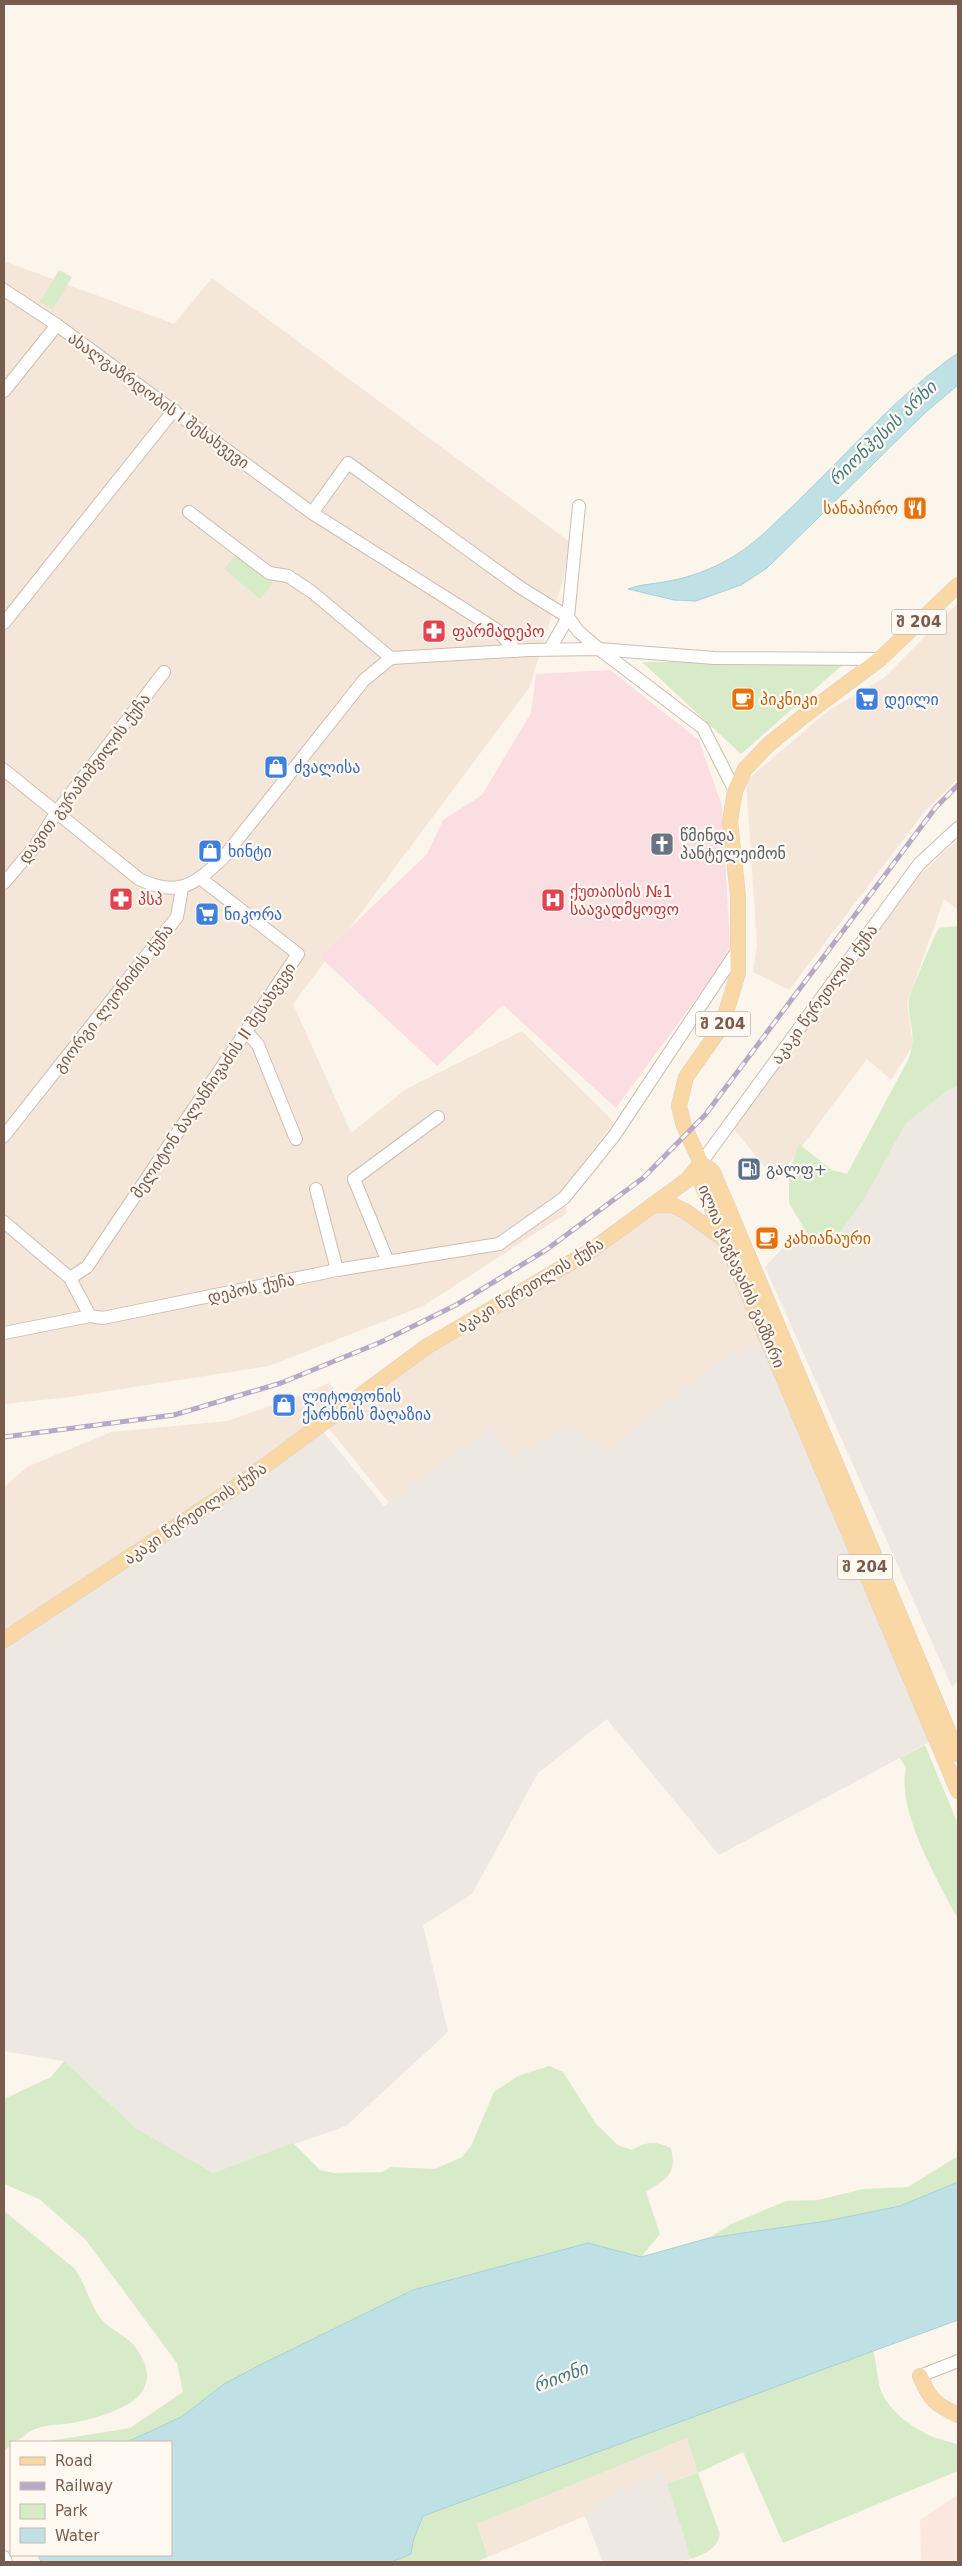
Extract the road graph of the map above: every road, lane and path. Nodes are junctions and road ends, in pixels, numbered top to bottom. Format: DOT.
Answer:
graph roads {
  1 [pos="4,290"];
  2 [pos="57,325"];
  3 [pos="4,391"];
  4 [pos="174,410"];
  5 [pos="579,506"];
  6 [pos="189,512"];
  7 [pos="312,513"];
  8 [pos="958,585"];
  9 [pos="568,617"];
  10 [pos="4,624"];
  11 [pos="550,649"];
  12 [pos="600,649"];
  13 [pos="516,651"];
  14 [pos="391,658"];
  15 [pos="880,659"];
  16 [pos="164,672"];
  17 [pos="4,770"];
  18 [pos="735,791"];
  19 [pos="56,813"];
  20 [pos="958,828"];
  21 [pos="200,878"];
  22 [pos="4,883"];
  23 [pos="182,888"];
  24 [pos="738,948"];
  25 [pos="246,1031"];
  26 [pos="438,1117"];
  27 [pos="4,1136"];
  28 [pos="296,1139"];
  29 [pos="701,1163"];
  30 [pos="316,1189"];
  31 [pos="652,1205"];
  32 [pos="4,1222"];
  33 [pos="726,1240"];
  34 [pos="388,1262"];
  35 [pos="338,1270"];
  36 [pos="70,1278"];
  37 [pos="90,1316"];
  38 [pos="4,1332"];
  39 [pos="777,1339"];
  40 [pos="4,1640"];
  41 [pos="958,1754"];
  42 [pos="958,1791"];
  43 [pos="958,2361"];
  44 [pos="920,2376"];
  45 [pos="958,2416"];
  46 [pos="4,2557"];
  47 [pos="6,2562"];
  1 -- 2 [label="street, ახალგაზრდობის I შესახვევი"];
  2 -- 3 [label="street"];
  2 -- 4 [label="street, ახალგაზრდობის I შესახვევი"];
  4 -- 7 [label="street, ახალგაზრდობის I შესახვევი"];
  4 -- 10 [label="street"];
  5 -- 9 [label="street"];
  6 -- 14 [label="street"];
  7 -- 9 [label="street"];
  7 -- 13 [label="street, ახალგაზრდობის I შესახვევი"];
  8 -- 15 [label="main road, შ 204"];
  9 -- 11 [label="street"];
  9 -- 12 [label="street"];
  11 -- 12 [label="street"];
  11 -- 13 [label="street"];
  12 -- 15 [label="street"];
  12 -- 18 [label="street"];
  13 -- 14 [label="street"];
  14 -- 21 [label="street"];
  15 -- 18 [label="main road, შ 204"];
  16 -- 19 [label="street, დავით გურამიშვილის ქუჩა"];
  17 -- 19 [label="street"];
  18 -- 24 [label="main road, შ 204"];
  19 -- 22 [label="street, დავით გურამიშვილის ქუჩა"];
  19 -- 23 [label="street"];
  20 -- 29 [label="street, აკაკი წერეთლის ქუჩა"];
  21 -- 23 [label="street"];
  21 -- 25 [label="street, მელიტონ ბალანჩივაძის II შესახვევი"];
  23 -- 27 [label="street, გიორგი ლეონიძის ქუჩა"];
  24 -- 29 [label="main road, შ 204"];
  24 -- 34 [label="street, დეპოს ქუჩა"];
  25 -- 28 [label="street"];
  25 -- 36 [label="street, მელიტონ ბალანჩივაძის II შესახვევი"];
  26 -- 34 [label="street"];
  29 -- 31 [label="main road, აკაკი წერეთლის ქუჩა"];
  29 -- 33 [label="main road, ილია ჭავჭავაძის გამზირი / შ 204"];
  29 -- 39 [label="main road, ილია ჭავჭავაძის გამზირი / შ 204"];
  30 -- 35 [label="street"];
  31 -- 33 [label="main road"];
  31 -- 40 [label="main road, აკაკი წერეთლის ქუჩა"];
  32 -- 36 [label="street"];
  33 -- 39 [label="main road, ილია ჭავჭავაძის გამზირი / შ 204"];
  34 -- 35 [label="street, დეპოს ქუჩა"];
  35 -- 37 [label="street, დეპოს ქუჩა"];
  36 -- 37 [label="street"];
  37 -- 38 [label="street, დეპოს ქუჩა"];
  39 -- 41 [label="main road, ილია ჭავჭავაძის გამზირი / შ 204"];
  39 -- 42 [label="main road, ილია ჭავჭავაძის გამზირი / შ 204"];
  43 -- 44 [label="street"];
  44 -- 45 [label="main road"];
  46 -- 47 [label="street"];
}
